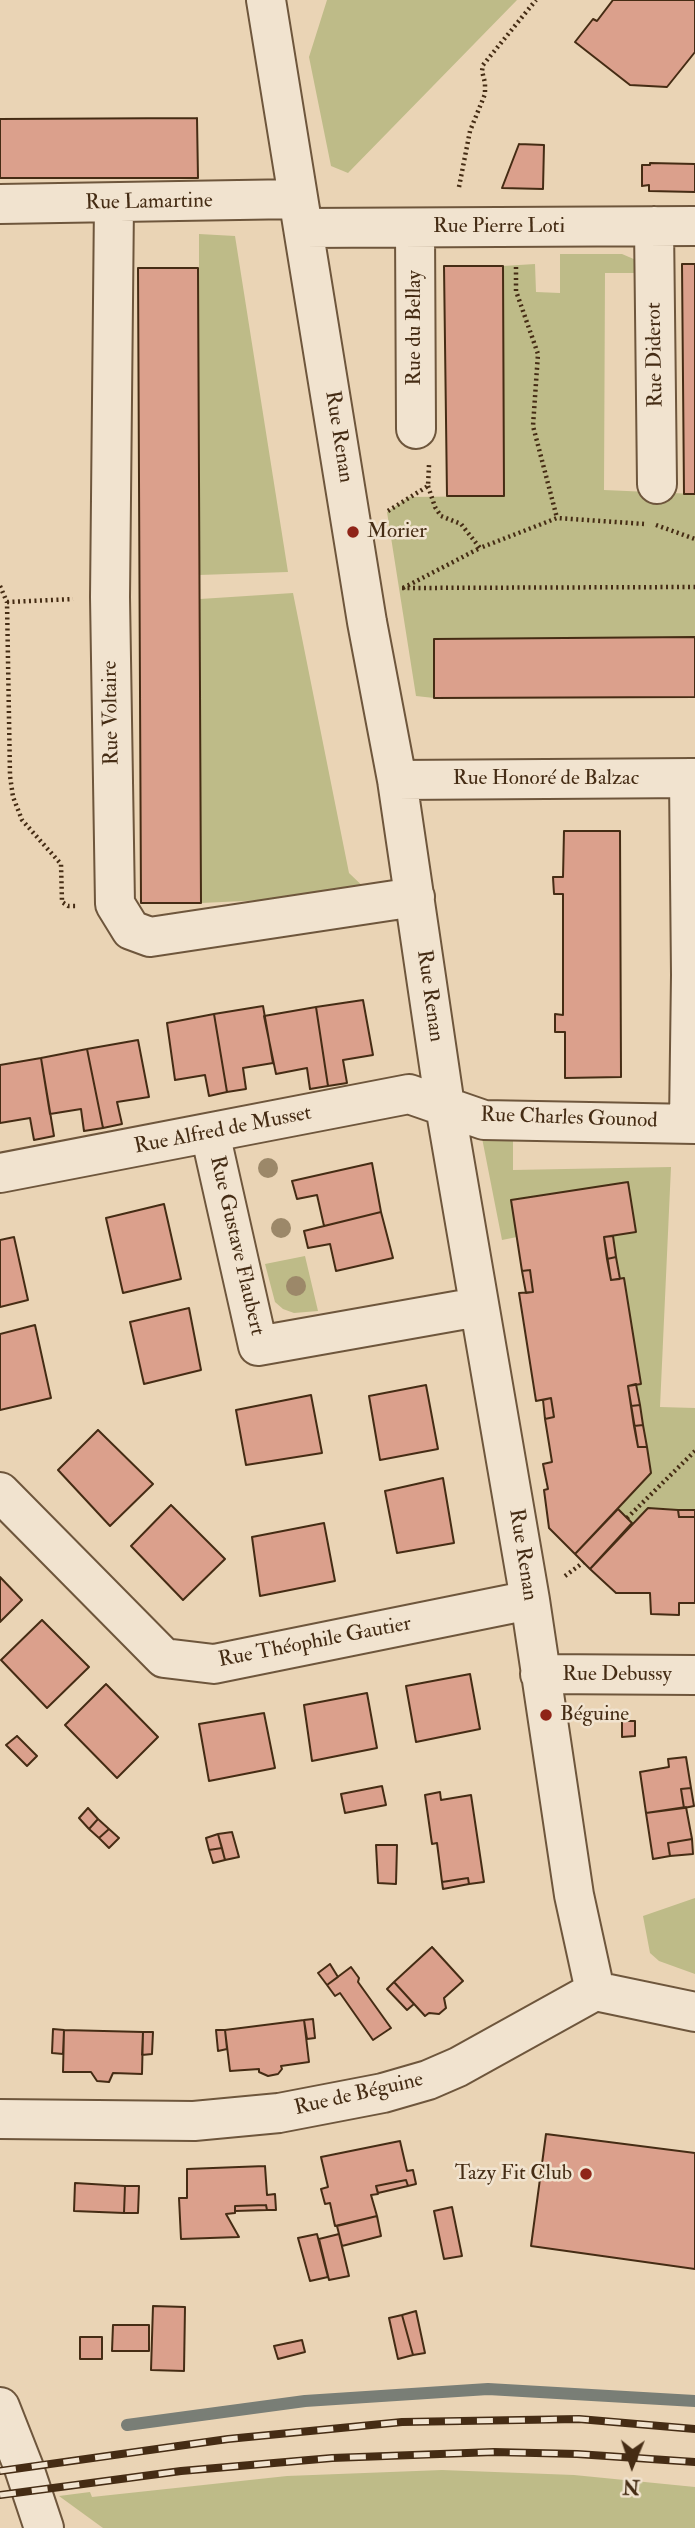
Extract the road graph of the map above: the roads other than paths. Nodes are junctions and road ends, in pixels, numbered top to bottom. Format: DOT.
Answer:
graph roads {
  1 [pos="266,0"];
  2 [pos="114,203"];
  3 [pos="0,205"];
  4 [pos="301,214"];
  5 [pos="654,226"];
  6 [pos="695,226"];
  7 [pos="415,228"];
  8 [pos="415,429"];
  9 [pos="657,484"];
  10 [pos="692,778"];
  11 [pos="397,780"];
  12 [pos="415,897"];
  13 [pos="693,975"];
  14 [pos="445,1106"];
  15 [pos="692,1123"];
  16 [pos="210,1133"];
  17 [pos="0,1173"];
  18 [pos="478,1307"];
  19 [pos="0,1492"];
  20 [pos="530,1600"];
  21 [pos="540,1674"];
  22 [pos="695,1675"];
  23 [pos="595,1992"];
  24 [pos="695,2012"];
  25 [pos="0,2119"];
  26 [pos="0,2407"];
  27 [pos="44,2528"];
  1 -- 4 [label="street, Rue Renan"];
  2 -- 3 [label="street, Rue Lamartine"];
  2 -- 4 [label="street, Rue Lamartine"];
  2 -- 12 [label="street, Rue Voltaire"];
  4 -- 7 [label="street, Rue Pierre Loti"];
  4 -- 11 [label="street, Rue Renan"];
  5 -- 6 [label="street, Rue Pierre Loti"];
  5 -- 7 [label="street, Rue Pierre Loti"];
  5 -- 9 [label="street, Rue Diderot"];
  7 -- 8 [label="street, Rue du Bellay"];
  10 -- 11 [label="street, Rue Honoré de Balzac"];
  10 -- 13 [label="street"];
  11 -- 12 [label="street, Rue Renan"];
  12 -- 14 [label="street, Rue Renan"];
  13 -- 15 [label="street"];
  14 -- 15 [label="street, Rue Charles Gounod"];
  14 -- 16 [label="street, Rue Alfred de Musset"];
  14 -- 18 [label="street, Rue Renan"];
  16 -- 17 [label="street, Rue Alfred de Musset"];
  16 -- 18 [label="street, Rue Gustave Flaubert"];
  18 -- 20 [label="street, Rue Renan"];
  19 -- 20 [label="street, Rue Théophile Gautier"];
  20 -- 21 [label="street, Rue Renan"];
  21 -- 22 [label="street, Rue Debussy"];
  21 -- 23 [label="street, Rue Renan"];
  23 -- 24 [label="street"];
  23 -- 25 [label="street, Rue de Béguine"];
  26 -- 27 [label="street"];
}
